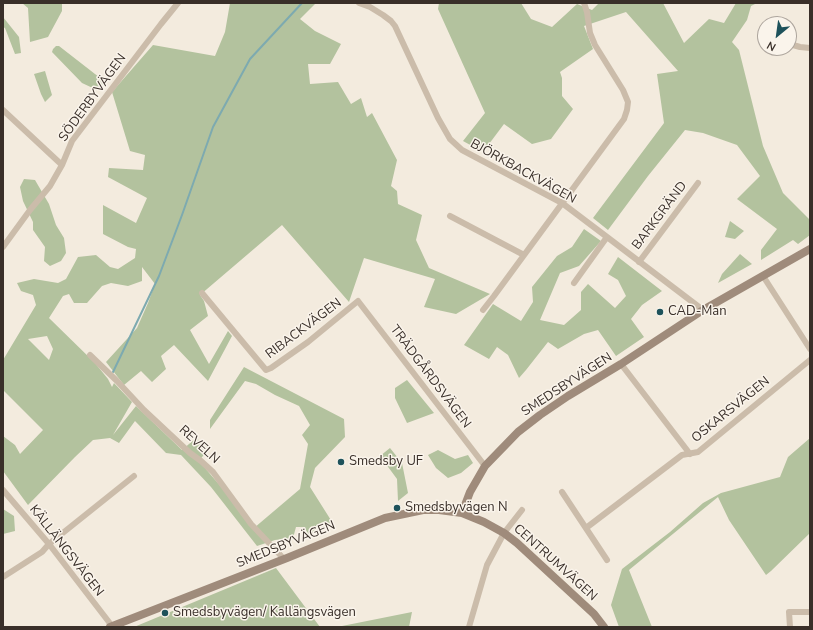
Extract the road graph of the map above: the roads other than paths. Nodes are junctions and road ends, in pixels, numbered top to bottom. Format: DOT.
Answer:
graph roads {
  1 [pos="178,3"];
  2 [pos="359,3"];
  3 [pos="584,3"];
  4 [pos="797,46"];
  5 [pos="810,48"];
  6 [pos="3,110"];
  7 [pos="62,165"];
  8 [pos="698,183"];
  9 [pos="562,203"];
  10 [pos="450,216"];
  11 [pos="607,237"];
  12 [pos="3,247"];
  13 [pos="810,249"];
  14 [pos="524,255"];
  15 [pos="639,262"];
  16 [pos="763,276"];
  17 [pos="574,283"];
  18 [pos="202,292"];
  19 [pos="358,301"];
  20 [pos="483,310"];
  21 [pos="703,310"];
  22 [pos="810,349"];
  23 [pos="90,355"];
  24 [pos="810,360"];
  25 [pos="621,364"];
  26 [pos="690,454"];
  27 [pos="485,466"];
  28 [pos="134,476"];
  29 [pos="3,490"];
  30 [pos="562,492"];
  31 [pos="522,510"];
  32 [pos="462,514"];
  33 [pos="586,528"];
  34 [pos="504,533"];
  35 [pos="49,544"];
  36 [pos="284,559"];
  37 [pos="606,560"];
  38 [pos="3,577"];
  39 [pos="810,612"];
  40 [pos="111,626"];
  41 [pos="468,627"];
  42 [pos="604,627"];
  43 [pos="790,627"];
  1 -- 7 [label="street, SÖDERBYVÄGEN"];
  2 -- 9 [label="street, BJÖRKBACKVÄGEN"];
  3 -- 9 [label="street"];
  4 -- 5 [label="street"];
  6 -- 7 [label="street"];
  7 -- 12 [label="street, SÖDERBYVÄGEN"];
  8 -- 15 [label="street, BARKGRÄND"];
  9 -- 11 [label="street, BJÖRKBACKVÄGEN"];
  9 -- 14 [label="street"];
  10 -- 14 [label="street"];
  11 -- 15 [label="street, BJÖRKBACKVÄGEN"];
  11 -- 17 [label="street"];
  13 -- 16 [label="main road, SMEDSBYVÄGEN"];
  14 -- 20 [label="street"];
  15 -- 21 [label="street, BJÖRKBACKVÄGEN"];
  16 -- 21 [label="main road, SMEDSBYVÄGEN"];
  16 -- 22 [label="street"];
  18 -- 19 [label="street, RIBACKVÄGEN"];
  19 -- 27 [label="street, TRÄDGÅRDSVÄGEN"];
  21 -- 25 [label="main road, SMEDSBYVÄGEN"];
  23 -- 36 [label="street, REVELN"];
  24 -- 26 [label="street, OSKARSVÄGEN"];
  25 -- 26 [label="street"];
  25 -- 27 [label="main road, SMEDSBYVÄGEN"];
  26 -- 33 [label="street, OSKARSVÄGEN"];
  27 -- 32 [label="main road, SMEDSBYVÄGEN"];
  28 -- 35 [label="street"];
  29 -- 35 [label="street, KÄLLÄNGSVÄGEN"];
  30 -- 33 [label="street"];
  31 -- 34 [label="street"];
  32 -- 34 [label="main road, CENTRUMVÄGEN"];
  32 -- 36 [label="main road, SMEDSBYVÄGEN"];
  33 -- 37 [label="street"];
  34 -- 41 [label="street"];
  34 -- 42 [label="main road, CENTRUMVÄGEN"];
  35 -- 38 [label="street"];
  35 -- 40 [label="street, KÄLLÄNGSVÄGEN"];
  36 -- 40 [label="main road, SMEDSBYVÄGEN"];
  39 -- 43 [label="street"];
}
